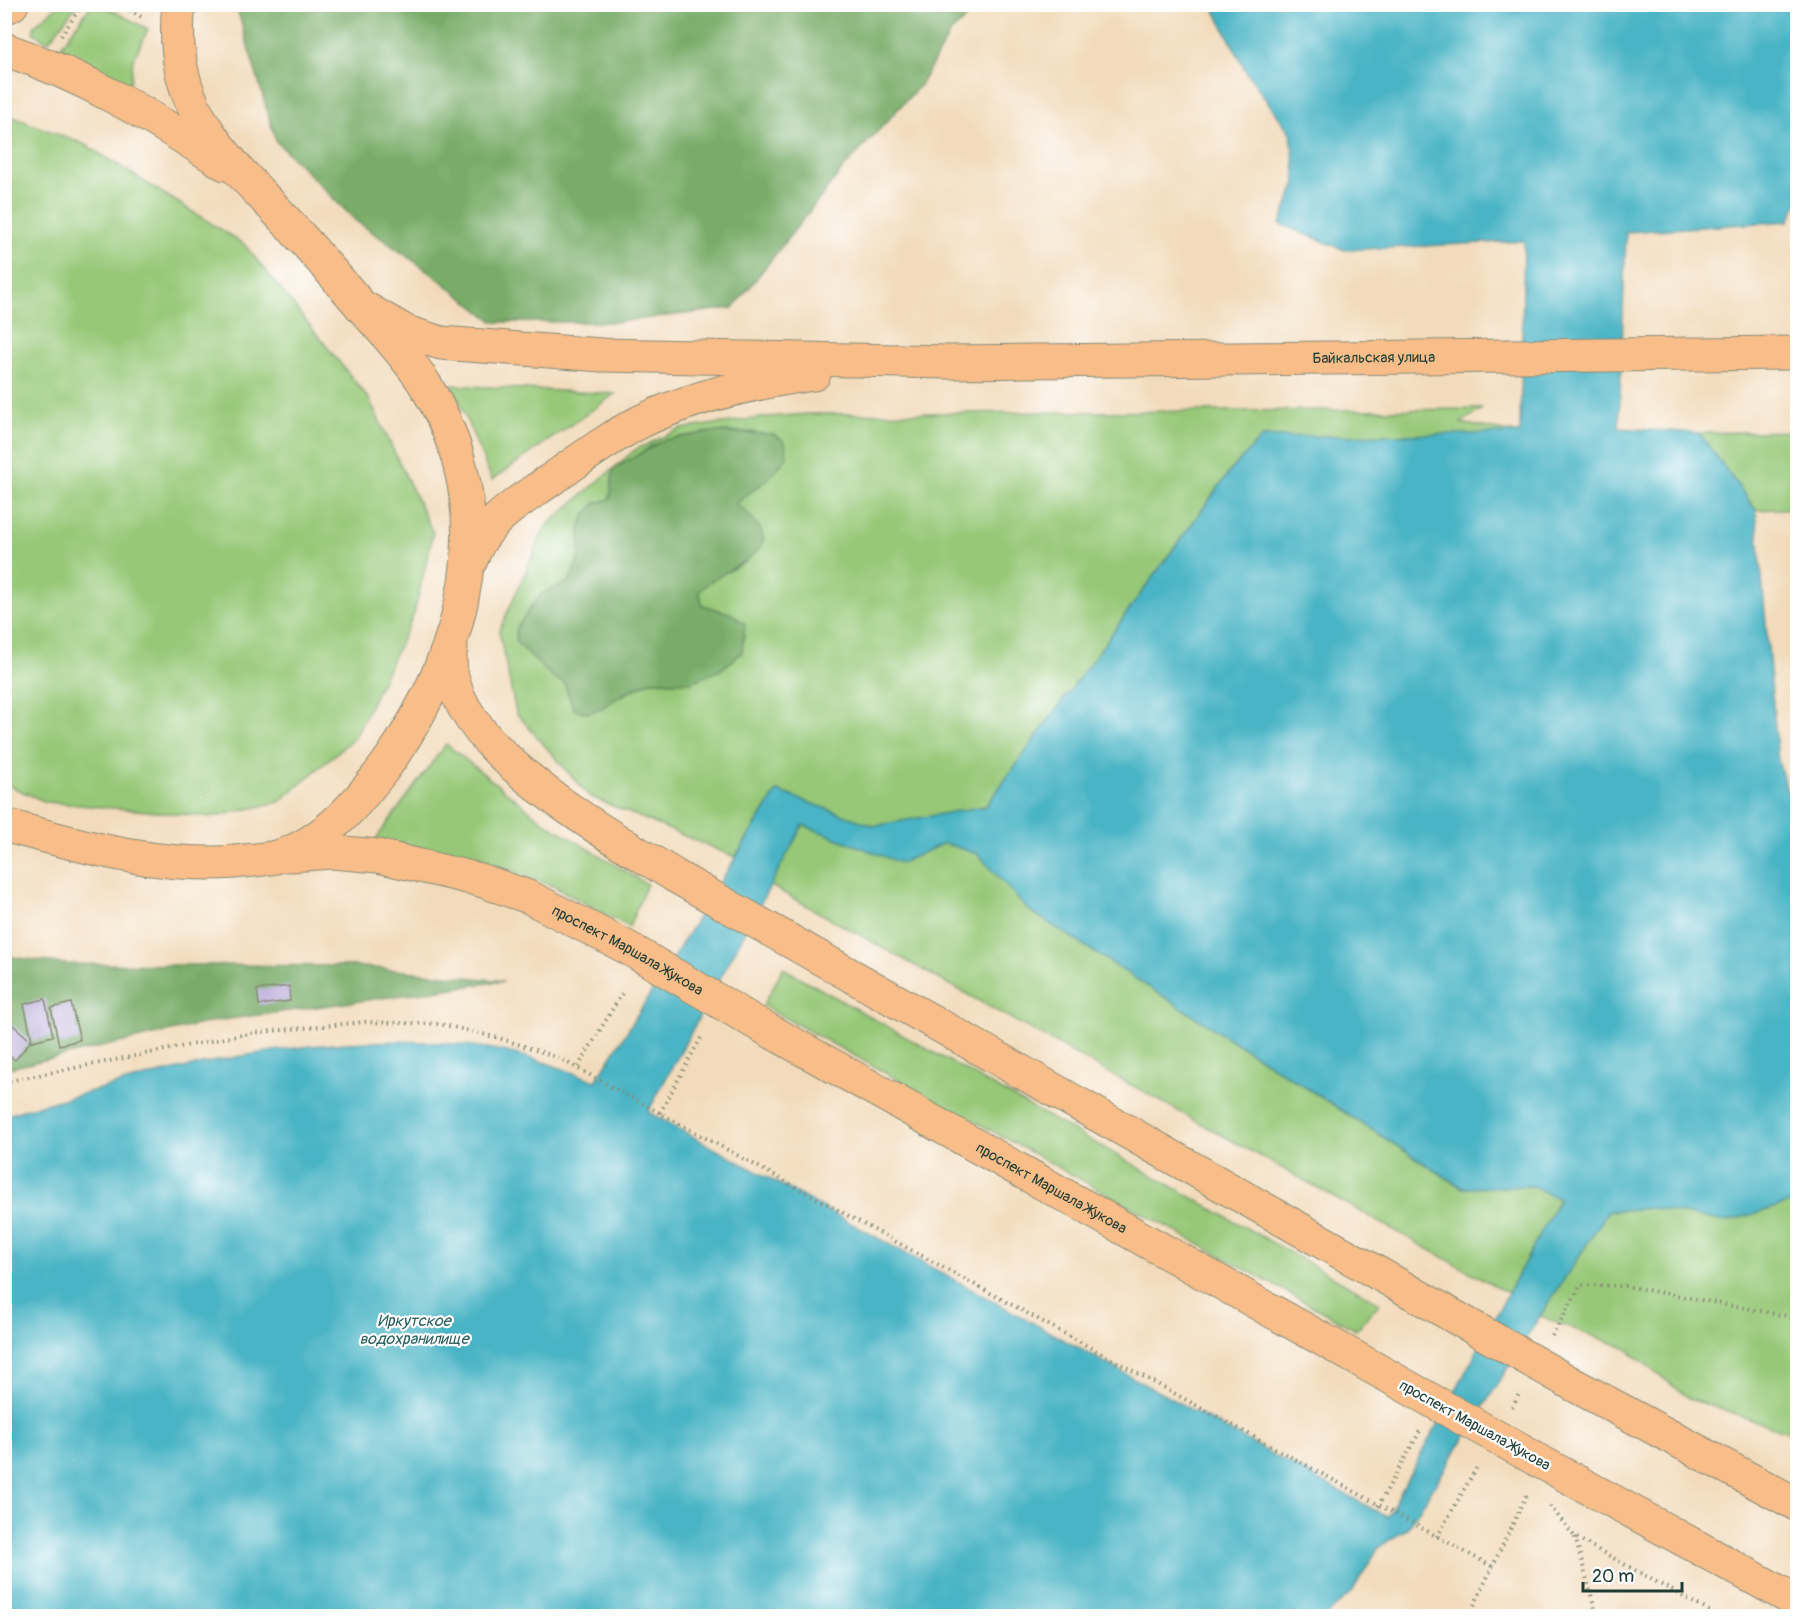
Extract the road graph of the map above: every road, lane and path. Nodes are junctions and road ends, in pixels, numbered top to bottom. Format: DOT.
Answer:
graph roads {
  1 [pos="12,4"];
  2 [pos="83,4"];
  3 [pos="119,4"];
  4 [pos="179,4"];
  5 [pos="4,8"];
  6 [pos="149,21"];
  7 [pos="55,44"];
  8 [pos="4,49"];
  9 [pos="239,173"];
  10 [pos="361,306"];
  11 [pos="1797,353"];
  12 [pos="948,362"];
  13 [pos="469,565"];
  14 [pos="456,624"];
  15 [pos="4,825"];
  16 [pos="279,856"];
  17 [pos="624,990"];
  18 [pos="703,1034"];
  19 [pos="578,1067"];
  20 [pos="4,1082"];
  21 [pos="660,1113"];
  22 [pos="1423,1425"];
  23 [pos="1536,1473"];
  24 [pos="1546,1502"];
  25 [pos="1797,1505"];
  26 [pos="1378,1506"];
  27 [pos="1575,1537"];
  28 [pos="1493,1567"];
  29 [pos="1797,1602"];
  30 [pos="1469,1617"];
  31 [pos="1597,1617"];
  32 [pos="1718,1617"];
  1 -- 5 [label="main road"];
  2 -- 7 [label="path"];
  3 -- 6 [label="path"];
  4 -- 9 [label="main road"];
  8 -- 9 [label="main road"];
  9 -- 10 [label="main road"];
  10 -- 12 [label="main road"];
  10 -- 13 [label="main road"];
  11 -- 12 [label="main road, Байкальская улица"];
  12 -- 13 [label="main road"];
  13 -- 14 [label="main road"];
  14 -- 16 [label="main road"];
  14 -- 25 [label="main road, bridge"];
  15 -- 16 [label="main road, проспект Маршала Жукова"];
  16 -- 23 [label="main road, проспект Маршала Жукова, bridge"];
  17 -- 19 [label="path"];
  18 -- 21 [label="path"];
  19 -- 20 [label="path"];
  19 -- 21 [label="path"];
  21 -- 26 [label="path"];
  22 -- 26 [label="path"];
  23 -- 28 [label="path"];
  23 -- 29 [label="main road, проспект Маршала Жукова"];
  24 -- 27 [label="path"];
  26 -- 28 [label="path"];
  27 -- 31 [label="path"];
  27 -- 32 [label="path"];
  28 -- 30 [label="path"];
}
